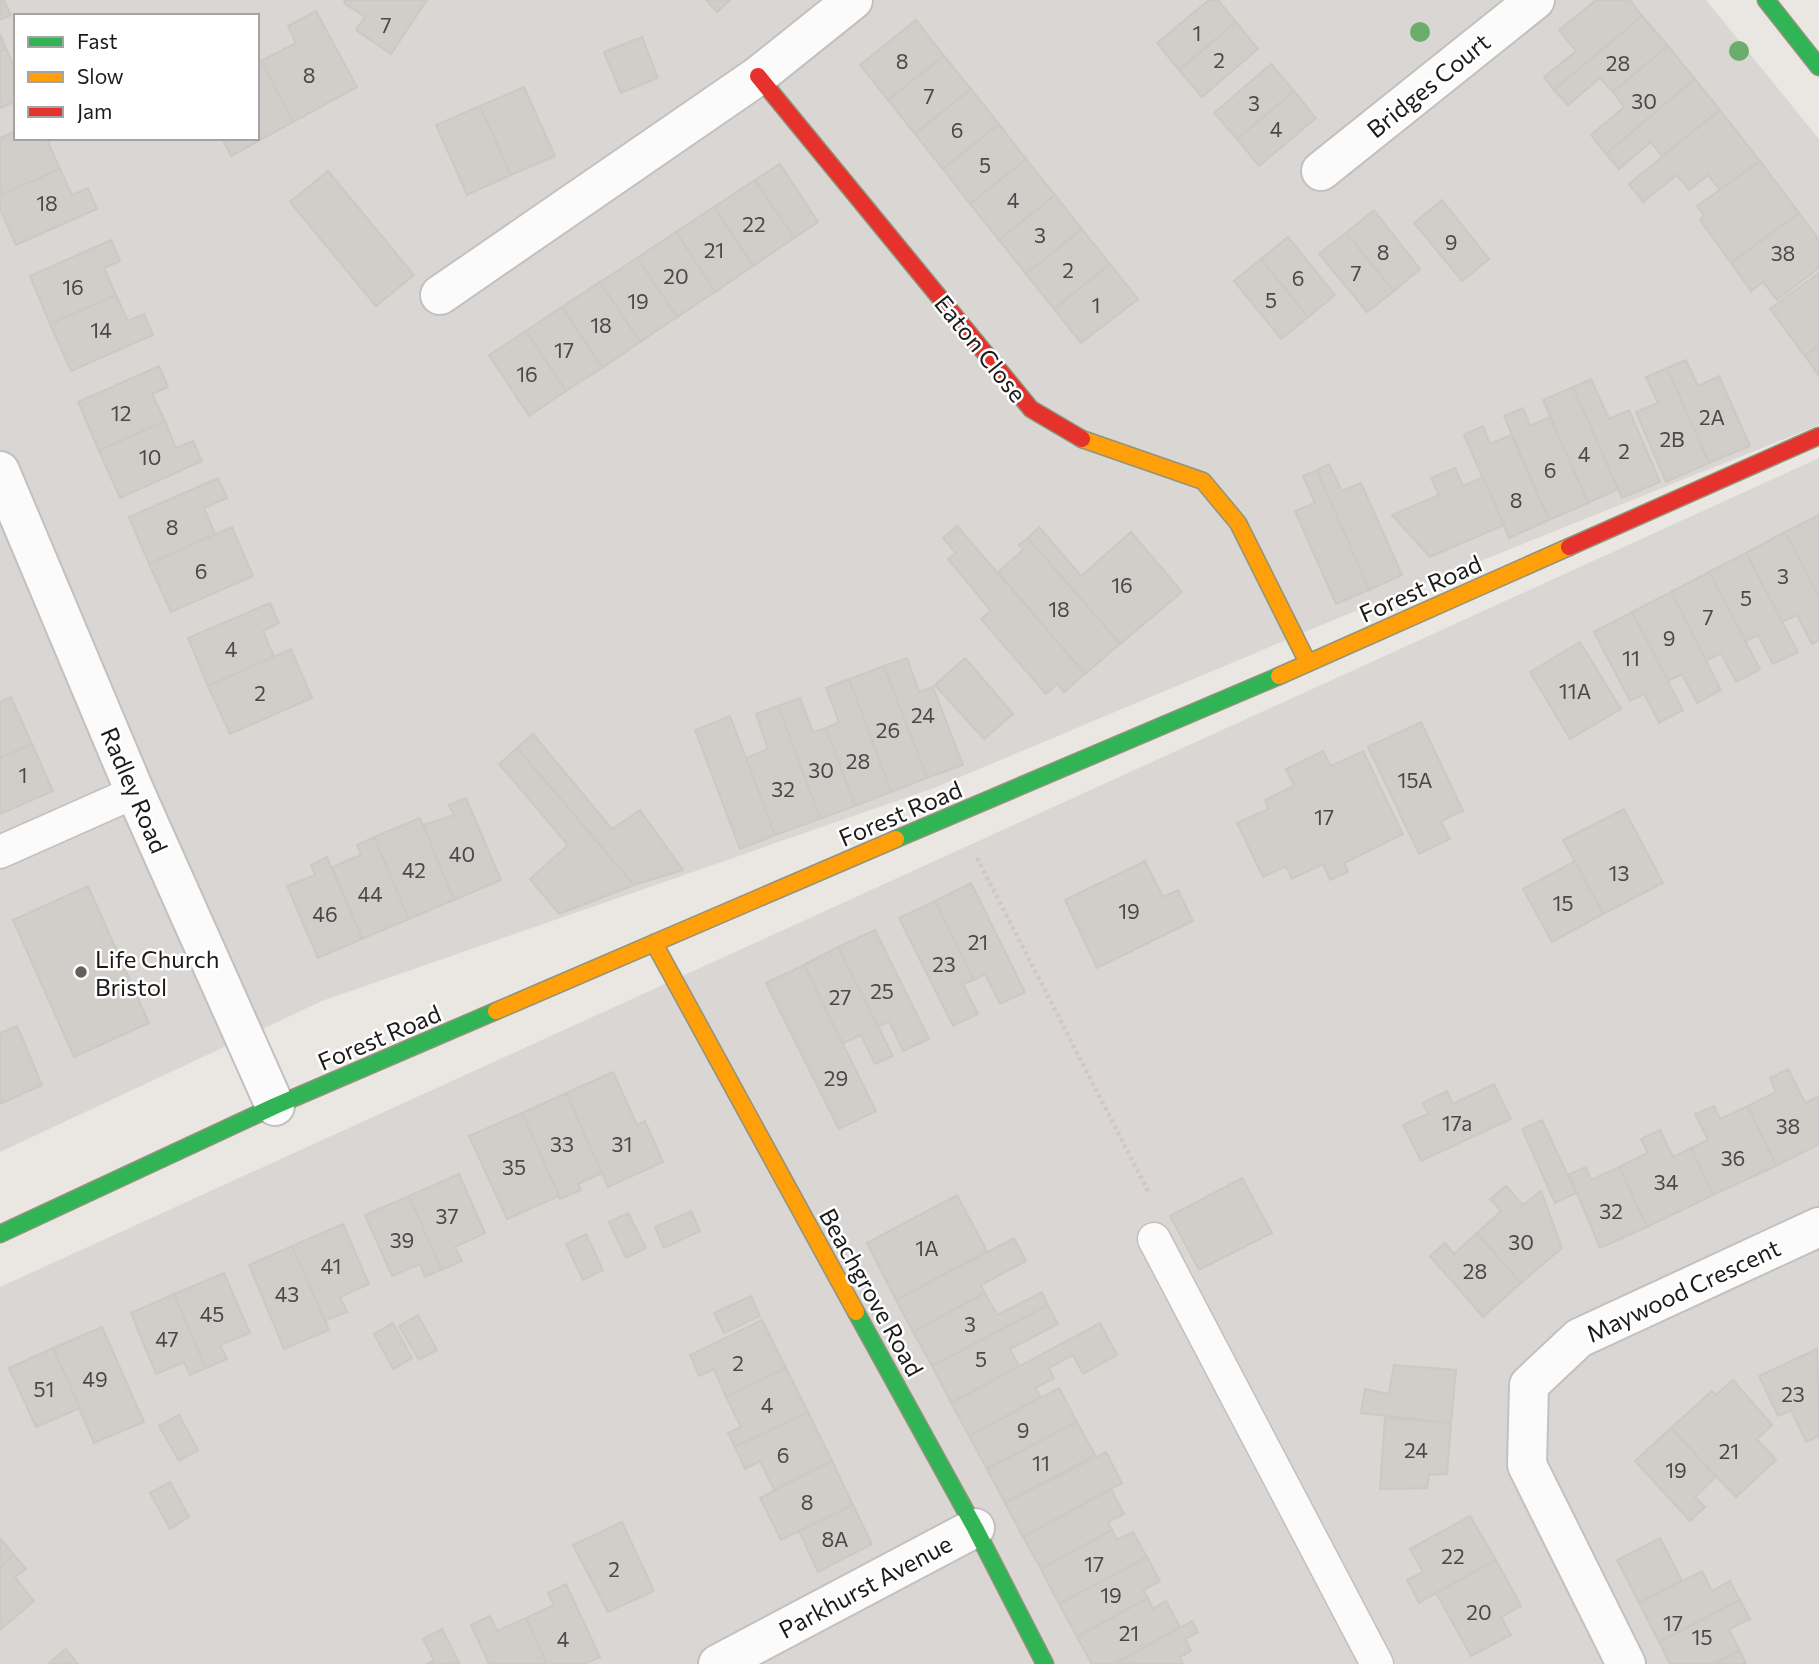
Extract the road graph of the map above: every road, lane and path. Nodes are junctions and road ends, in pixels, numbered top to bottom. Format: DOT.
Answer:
graph roads {
  1 [pos="853,0"];
  2 [pos="1535,0"];
  3 [pos="1766,0"];
  4 [pos="1819,67"];
  5 [pos="758,76"];
  6 [pos="1321,171"];
  7 [pos="440,295"];
  8 [pos="1819,436"];
  9 [pos="0,471"];
  10 [pos="1308,663"];
  11 [pos="135,792"];
  12 [pos="954,814"];
  13 [pos="0,852"];
  14 [pos="654,943"];
  15 [pos="275,1106"];
  16 [pos="1819,1227"];
  17 [pos="0,1234"];
  18 [pos="1154,1239"];
  19 [pos="975,1528"];
  20 [pos="718,1664"];
  21 [pos="1045,1664"];
  22 [pos="1377,1664"];
  23 [pos="1626,1664"];
  1 -- 5 [label="street"];
  2 -- 6 [label="street, Bridges Court"];
  3 -- 4 [label="main road"];
  5 -- 7 [label="street"];
  5 -- 10 [label="main road, Eaton Close"];
  8 -- 10 [label="main road, Forest Road"];
  9 -- 11 [label="street, Radley Road"];
  10 -- 12 [label="main road, Forest Road"];
  11 -- 13 [label="lane"];
  11 -- 15 [label="street, Radley Road"];
  12 -- 14 [label="main road, Forest Road"];
  12 -- 18 [label="path"];
  14 -- 15 [label="main road, Forest Road"];
  14 -- 19 [label="main road, Beachgrove Road"];
  15 -- 17 [label="main road, Forest Road"];
  16 -- 23 [label="street, Maywood Crescent"];
  18 -- 22 [label="lane"];
  19 -- 20 [label="street, Parkhurst Avenue"];
  19 -- 21 [label="main road, Beachgrove Road"];
}
